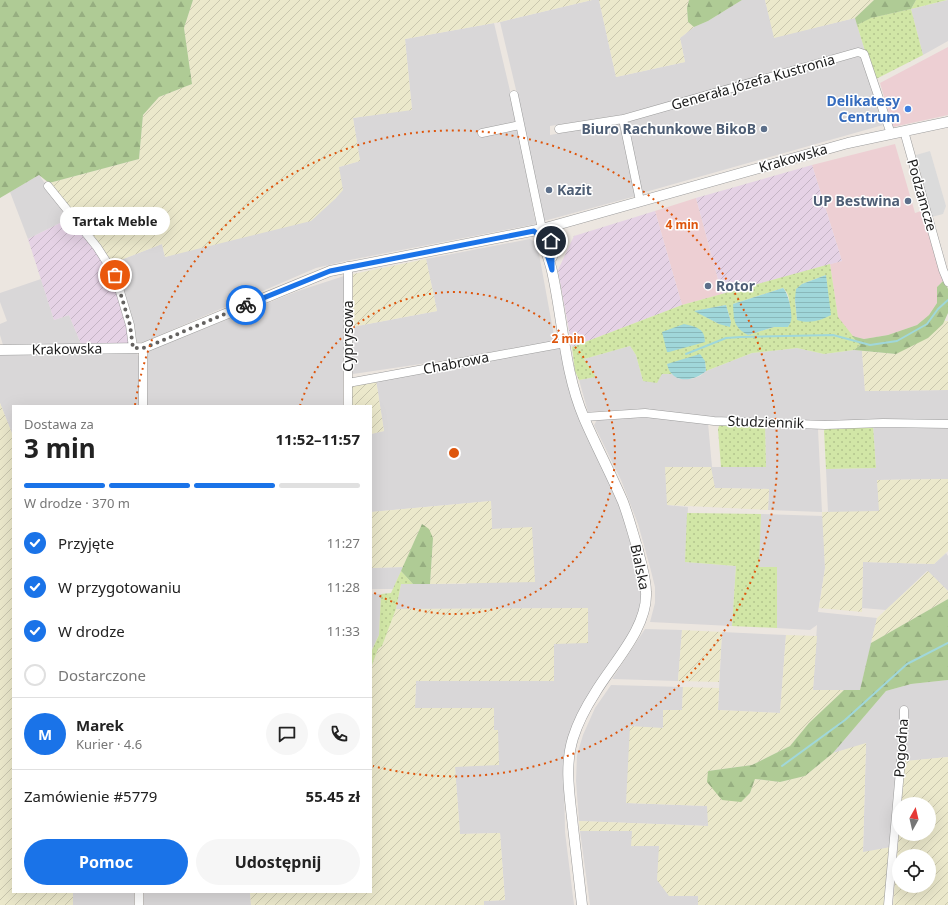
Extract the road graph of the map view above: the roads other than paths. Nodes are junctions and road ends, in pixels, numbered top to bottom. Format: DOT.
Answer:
graph roads {
  1 [pos="514,95"];
  2 [pos="623,119"];
  3 [pos="948,122"];
  4 [pos="520,126"];
  5 [pos="559,129"];
  6 [pos="904,131"];
  7 [pos="482,133"];
  8 [pos="890,134"];
  9 [pos="48,186"];
  10 [pos="640,202"];
  11 [pos="568,222"];
  12 [pos="542,235"];
  13 [pos="348,266"];
  14 [pos="948,282"];
  15 [pos="565,343"];
  16 [pos="138,348"];
  17 [pos="0,350"];
  18 [pos="348,383"];
  19 [pos="143,405"];
  20 [pos="348,405"];
  21 [pos="584,416"];
  22 [pos="948,424"];
  23 [pos="904,710"];
  24 [pos="139,893"];
  25 [pos="139,905"];
  26 [pos="582,905"];
  27 [pos="888,905"];
  1 -- 4 [label="street"];
  2 -- 5 [label="street, Generała Józefa Kustronia"];
  2 -- 8 [label="street, Generała Józefa Kustronia"];
  2 -- 10 [label="street"];
  3 -- 6 [label="street, Krakowska"];
  4 -- 7 [label="street"];
  4 -- 12 [label="street"];
  6 -- 8 [label="street, Krakowska"];
  6 -- 14 [label="street, Podzamcze"];
  8 -- 10 [label="street, Krakowska"];
  9 -- 16 [label="street"];
  10 -- 11 [label="street, Krakowska"];
  11 -- 12 [label="street, Krakowska"];
  11 -- 12 [label="street"];
  12 -- 13 [label="street, Krakowska"];
  12 -- 15 [label="street, Bialska"];
  13 -- 16 [label="street, Krakowska"];
  13 -- 18 [label="street, Cyprysowa"];
  15 -- 18 [label="street, Chabrowa"];
  15 -- 21 [label="street, Bialska"];
  16 -- 17 [label="street, Krakowska"];
  16 -- 19 [label="street"];
  18 -- 20 [label="street, Cyprysowa"];
  21 -- 22 [label="street, Studziennik"];
  21 -- 26 [label="street, Bialska"];
  23 -- 27 [label="street, Pogodna"];
  24 -- 25 [label="street"];
}
